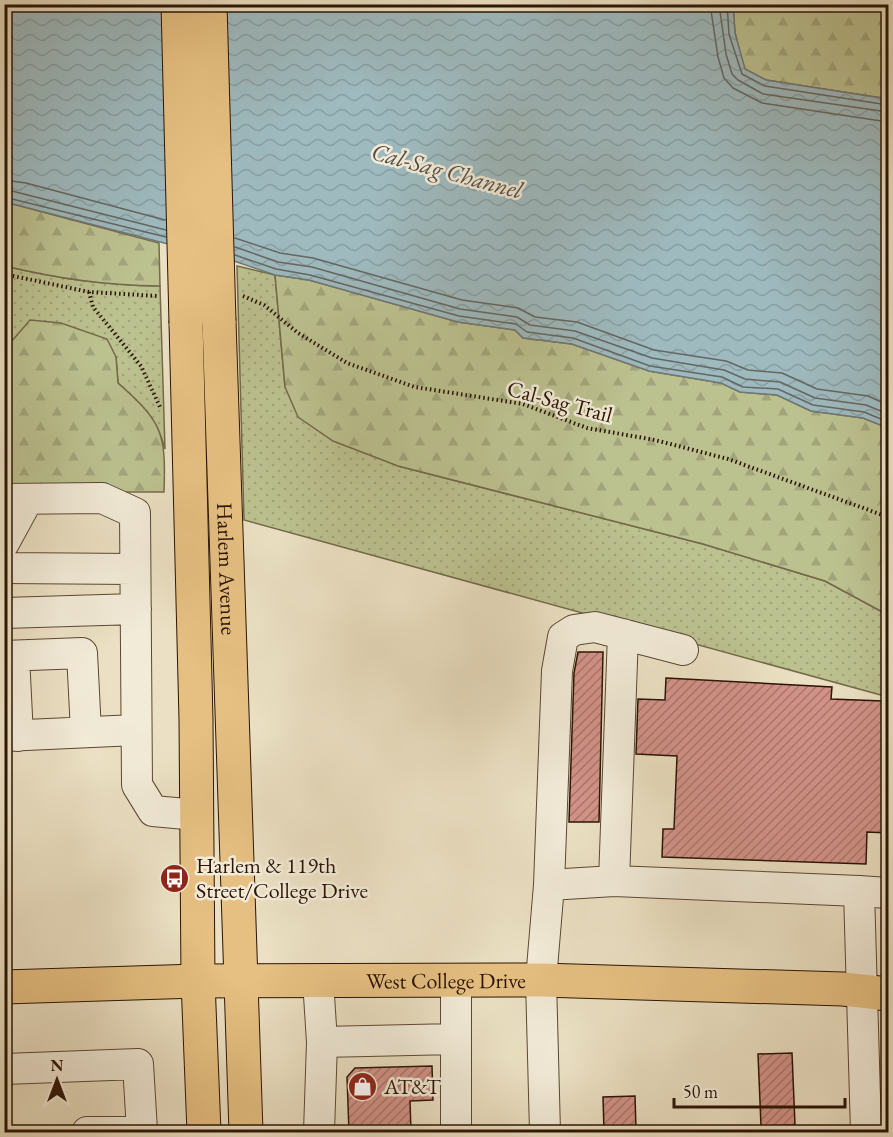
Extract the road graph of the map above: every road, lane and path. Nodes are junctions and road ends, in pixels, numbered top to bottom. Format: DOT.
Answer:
graph roads {
  1 [pos="178,4"];
  2 [pos="210,4"];
  3 [pos="4,273"];
  4 [pos="89,292"];
  5 [pos="162,296"];
  6 [pos="228,308"];
  7 [pos="164,416"];
  8 [pos="13,503"];
  9 [pos="888,517"];
  10 [pos="4,543"];
  11 [pos="4,568"];
  12 [pos="135,569"];
  13 [pos="136,609"];
  14 [pos="4,613"];
  15 [pos="623,634"];
  16 [pos="683,650"];
  17 [pos="9,656"];
  18 [pos="136,730"];
  19 [pos="86,732"];
  20 [pos="11,736"];
  21 [pos="197,815"];
  22 [pos="614,881"];
  23 [pos="549,885"];
  24 [pos="859,891"];
  25 [pos="888,893"];
  26 [pos="242,980"];
  27 [pos="318,980"];
  28 [pos="456,980"];
  29 [pos="541,980"];
  30 [pos="198,981"];
  31 [pos="4,987"];
  32 [pos="876,993"];
  33 [pos="456,1039"];
  34 [pos="322,1041"];
  35 [pos="4,1069"];
  36 [pos="87,1132"];
  37 [pos="142,1132"];
  38 [pos="204,1132"];
  39 [pos="246,1132"];
  40 [pos="319,1132"];
  41 [pos="456,1132"];
  42 [pos="545,1132"];
  43 [pos="866,1132"];
  1 -- 21 [label="main road, Harlem Avenue, bridge"];
  2 -- 6 [label="main road, Harlem Avenue, bridge"];
  3 -- 4 [label="path"];
  4 -- 5 [label="path"];
  4 -- 7 [label="path"];
  6 -- 9 [label="path, Cal-Sag Trail"];
  6 -- 26 [label="main road, Harlem Avenue"];
  8 -- 10 [label="street"];
  8 -- 12 [label="street"];
  11 -- 12 [label="street"];
  12 -- 13 [label="street"];
  13 -- 14 [label="street"];
  13 -- 18 [label="street"];
  15 -- 16 [label="street"];
  15 -- 22 [label="street"];
  15 -- 23 [label="street"];
  17 -- 19 [label="street"];
  17 -- 20 [label="street"];
  18 -- 19 [label="street"];
  18 -- 21 [label="street"];
  19 -- 20 [label="street"];
  21 -- 30 [label="main road, Harlem Avenue"];
  22 -- 23 [label="street"];
  22 -- 24 [label="street"];
  23 -- 29 [label="street"];
  24 -- 25 [label="street"];
  24 -- 32 [label="street"];
  26 -- 27 [label="main road, West College Drive"];
  26 -- 30 [label="main road, West College Drive"];
  26 -- 39 [label="main road, Harlem Avenue"];
  27 -- 28 [label="main road, West College Drive"];
  27 -- 34 [label="street"];
  28 -- 29 [label="main road, West College Drive"];
  28 -- 33 [label="street"];
  29 -- 32 [label="main road, West College Drive"];
  29 -- 42 [label="street"];
  30 -- 31 [label="main road, West College Drive"];
  30 -- 38 [label="main road, Harlem Avenue"];
  32 -- 43 [label="street"];
  33 -- 34 [label="street"];
  33 -- 41 [label="street"];
  34 -- 40 [label="street"];
  35 -- 37 [label="street"];
  36 -- 37 [label="street"];
}
